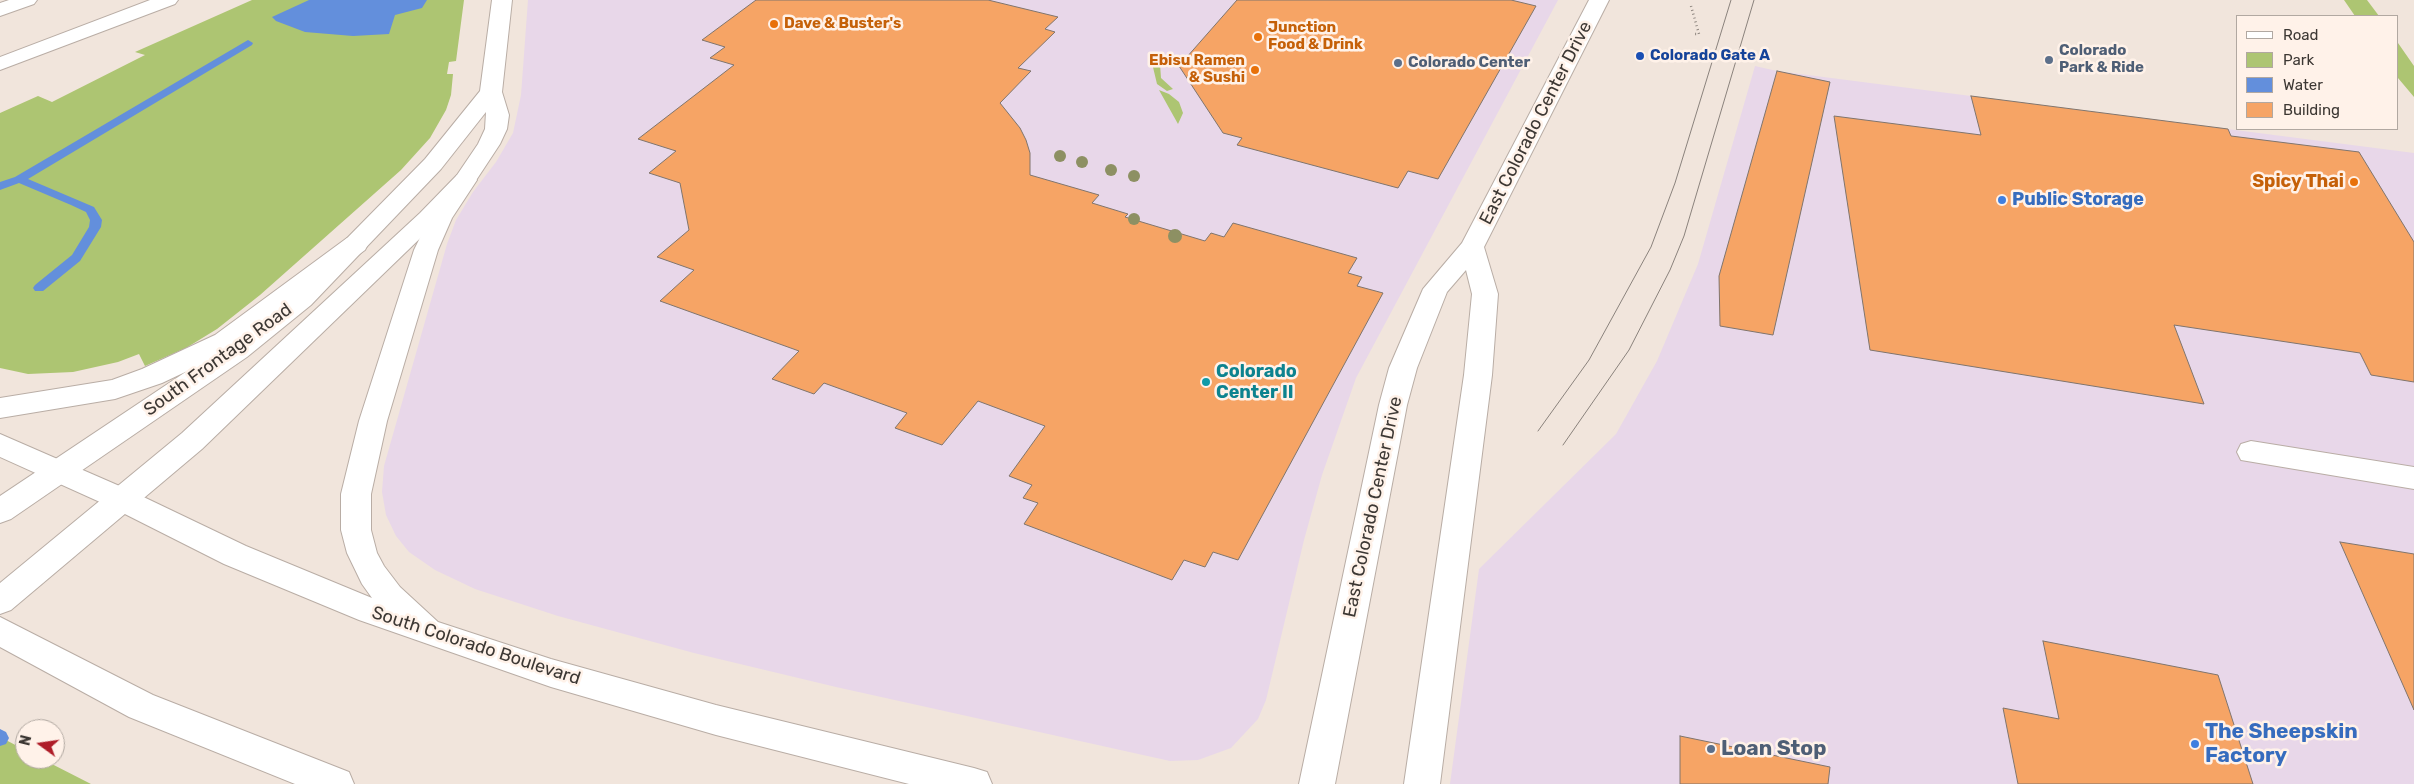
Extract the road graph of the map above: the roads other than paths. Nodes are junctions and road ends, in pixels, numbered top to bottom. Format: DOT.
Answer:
graph roads {
  1 [pos="27,0"];
  2 [pos="168,0"];
  3 [pos="502,0"];
  4 [pos="1599,0"];
  5 [pos="0,10"];
  6 [pos="0,64"];
  7 [pos="491,92"];
  8 [pos="465,180"];
  9 [pos="356,244"];
  10 [pos="1472,246"];
  11 [pos="0,408"];
  12 [pos="0,445"];
  13 [pos="2251,452"];
  14 [pos="60,471"];
  15 [pos="2414,478"];
  16 [pos="121,499"];
  17 [pos="0,511"];
  18 [pos="0,602"];
  19 [pos="0,631"];
  20 [pos="435,635"];
  21 [pos="336,784"];
  22 [pos="974,784"];
  23 [pos="1317,784"];
  24 [pos="1422,784"];
  1 -- 5 [label="main road"];
  2 -- 6 [label="main road"];
  3 -- 7 [label="main road, South Frontage Road"];
  4 -- 10 [label="main road, East Colorado Center Drive"];
  7 -- 8 [label="main road, South Frontage Road"];
  7 -- 9 [label="main road, South Frontage Road"];
  8 -- 16 [label="main road, South Frontage Road"];
  8 -- 20 [label="main road"];
  9 -- 11 [label="main road"];
  9 -- 14 [label="main road, South Frontage Road"];
  10 -- 23 [label="main road, East Colorado Center Drive"];
  10 -- 24 [label="main road"];
  12 -- 14 [label="main road, South Colorado Boulevard"];
  13 -- 15 [label="main road"];
  14 -- 16 [label="main road, South Colorado Boulevard"];
  14 -- 17 [label="main road, South Frontage Road"];
  16 -- 18 [label="main road, South Frontage Road"];
  16 -- 20 [label="main road, South Colorado Boulevard"];
  19 -- 21 [label="main road"];
  20 -- 22 [label="main road, South Colorado Boulevard"];
}
